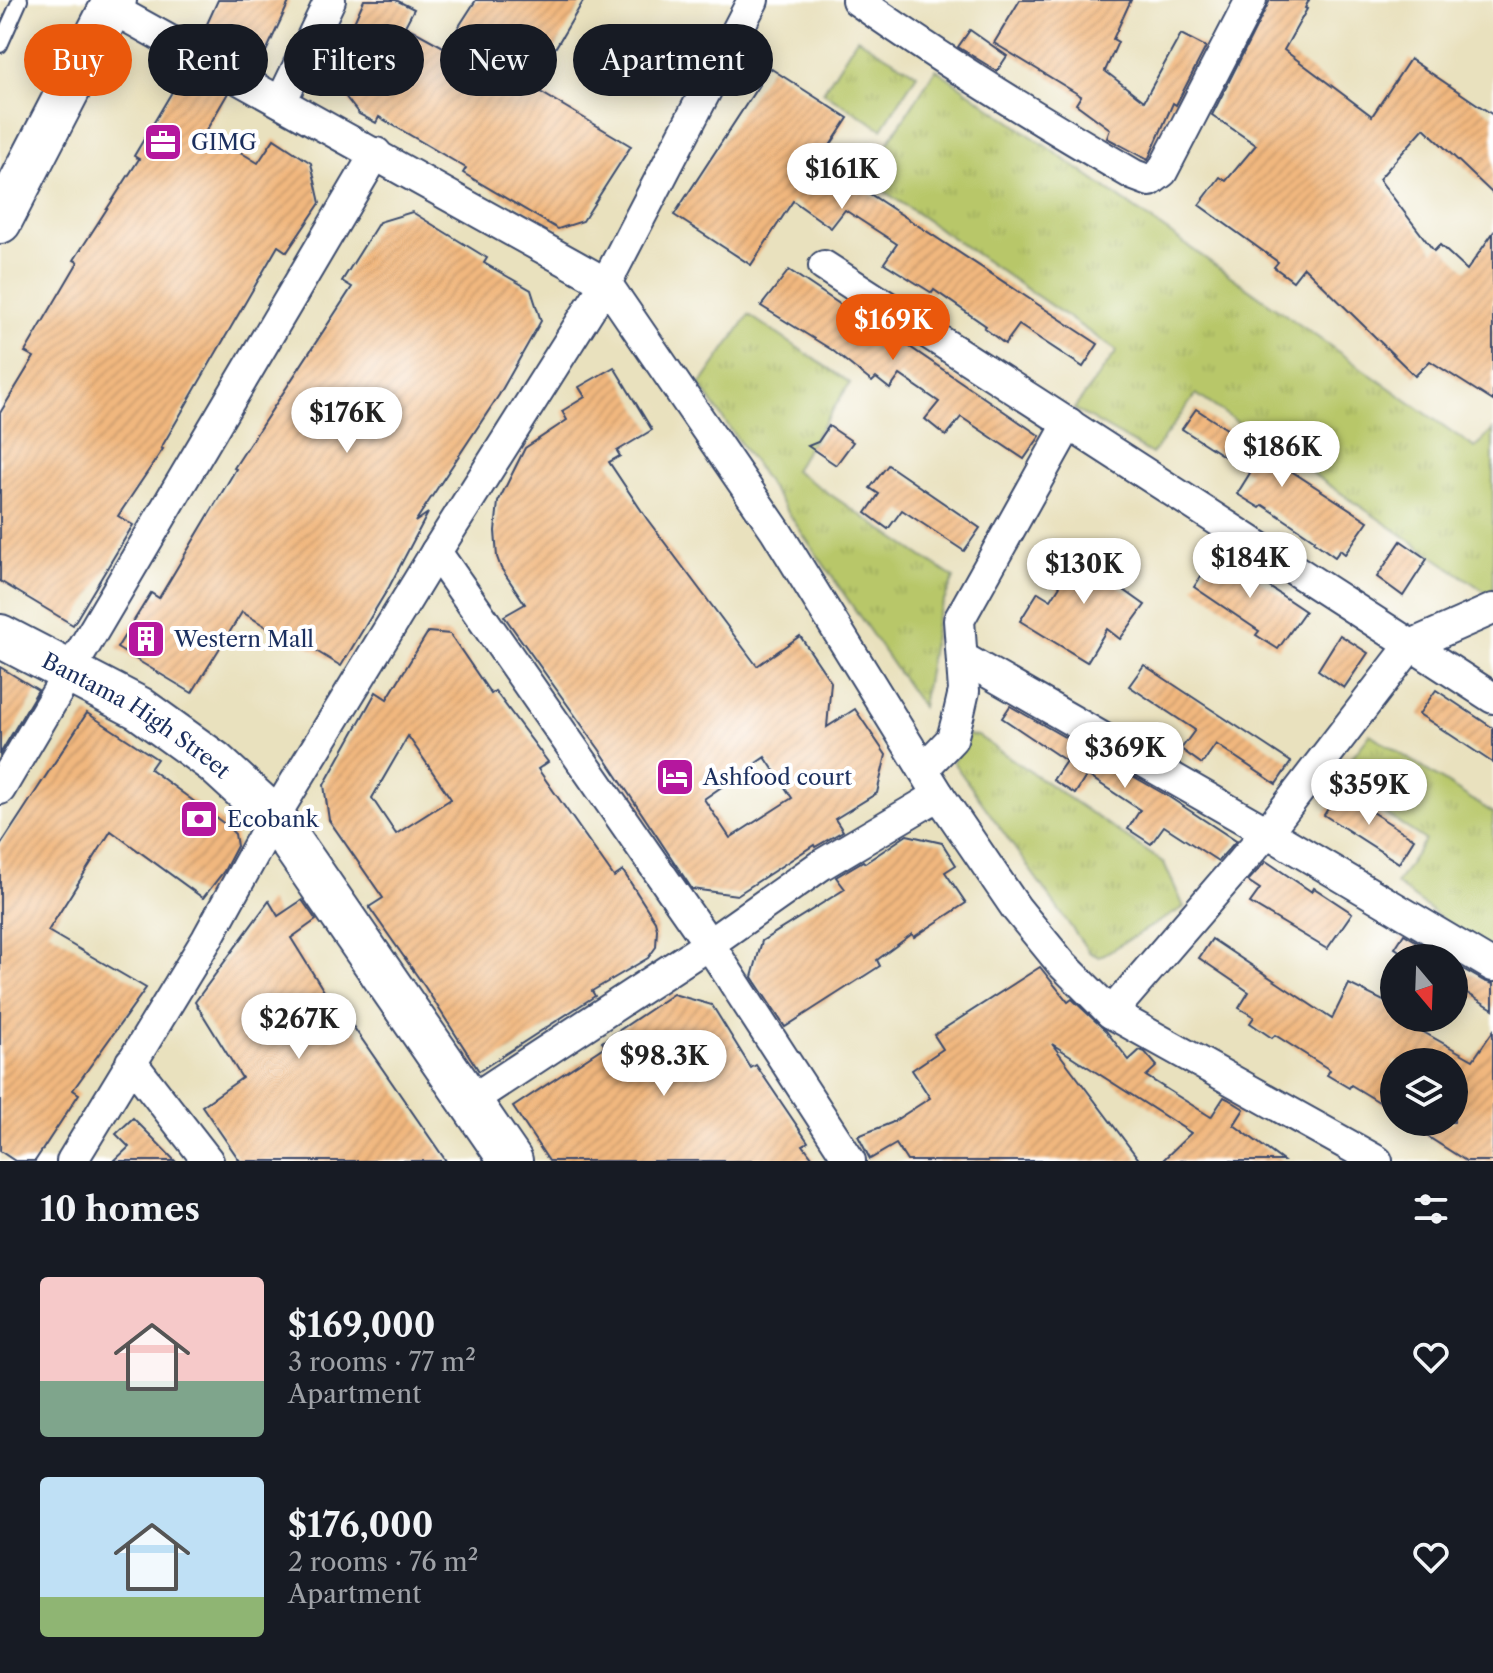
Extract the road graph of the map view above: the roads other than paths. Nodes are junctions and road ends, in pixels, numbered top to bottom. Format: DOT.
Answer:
graph roads {
  1 [pos="20,0"];
  2 [pos="330,0"];
  3 [pos="753,0"];
  4 [pos="857,0"];
  5 [pos="1251,0"];
  6 [pos="113,4"];
  7 [pos="0,45"];
  8 [pos="281,102"];
  9 [pos="376,153"];
  10 [pos="0,222"];
  11 [pos="824,266"];
  12 [pos="606,283"];
  13 [pos="1069,423"];
  14 [pos="436,552"];
  15 [pos="1493,609"];
  16 [pos="0,636"];
  17 [pos="1411,645"];
  18 [pos="963,658"];
  19 [pos="71,670"];
  20 [pos="1493,698"];
  21 [pos="923,769"];
  22 [pos="0,789"];
  23 [pos="939,795"];
  24 [pos="274,817"];
  25 [pos="1267,832"];
  26 [pos="709,944"];
  27 [pos="1493,966"];
  28 [pos="1111,1013"];
  29 [pos="131,1062"];
  30 [pos="470,1101"];
  31 [pos="72,1161"];
  32 [pos="208,1161"];
  33 [pos="511,1161"];
  34 [pos="850,1161"];
  35 [pos="1377,1161"];
  1 -- 7 [label="lane"];
  2 -- 8 [label="street"];
  3 -- 12 [label="street"];
  4 -- 5 [label="street"];
  6 -- 8 [label="street"];
  6 -- 10 [label="main road"];
  8 -- 9 [label="street"];
  9 -- 12 [label="street"];
  9 -- 19 [label="street"];
  11 -- 13 [label="street"];
  12 -- 14 [label="street"];
  12 -- 21 [label="street"];
  13 -- 17 [label="street"];
  13 -- 18 [label="street"];
  14 -- 24 [label="street"];
  14 -- 26 [label="street"];
  15 -- 17 [label="street"];
  16 -- 19 [label="main road, Bantama High Street"];
  17 -- 20 [label="street"];
  17 -- 25 [label="street"];
  18 -- 21 [label="street"];
  18 -- 25 [label="street"];
  19 -- 22 [label="street"];
  19 -- 24 [label="main road, Bantama High Street"];
  21 -- 23 [label="street"];
  23 -- 26 [label="street"];
  23 -- 28 [label="street"];
  24 -- 29 [label="street"];
  24 -- 30 [label="main road, Bantama High Street"];
  25 -- 27 [label="street"];
  25 -- 28 [label="street"];
  26 -- 30 [label="street"];
  26 -- 34 [label="street"];
  28 -- 35 [label="street"];
  29 -- 31 [label="street"];
  29 -- 32 [label="street"];
  30 -- 33 [label="main road, Bantama High Street"];
}
